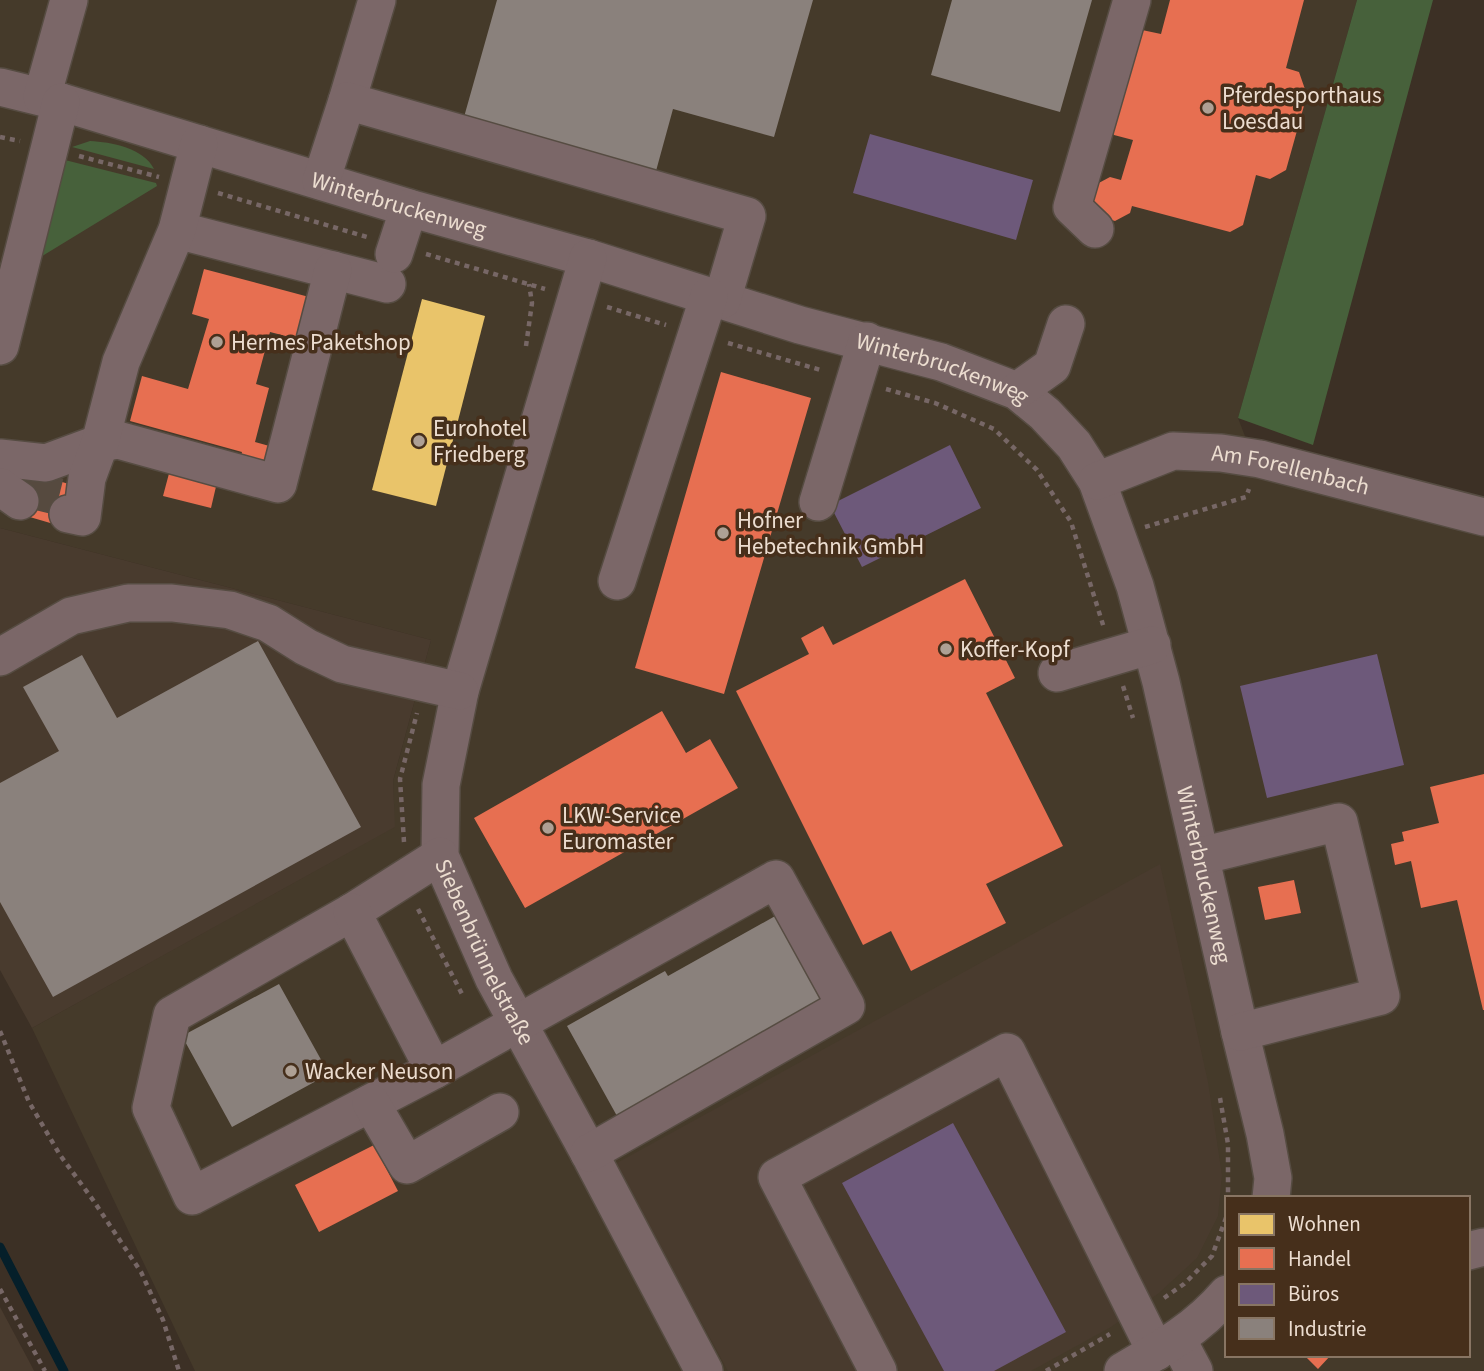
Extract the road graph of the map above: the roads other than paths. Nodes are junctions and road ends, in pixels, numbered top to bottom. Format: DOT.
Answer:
graph roads {
  1 [pos="69,0"];
  2 [pos="377,0"];
  3 [pos="1132,0"];
  4 [pos="0,87"];
  5 [pos="51,100"];
  6 [pos="347,101"];
  7 [pos="200,144"];
  8 [pos="321,181"];
  9 [pos="409,208"];
  10 [pos="1096,229"];
  11 [pos="177,230"];
  12 [pos="588,258"];
  13 [pos="333,270"];
  14 [pos="716,298"];
  15 [pos="1066,324"];
  16 [pos="867,341"];
  17 [pos="0,346"];
  18 [pos="1017,391"];
  19 [pos="100,443"];
  20 [pos="0,458"];
  21 [pos="1097,481"];
  22 [pos="818,502"];
  23 [pos="75,506"];
  24 [pos="1484,517"];
  25 [pos="617,581"];
  26 [pos="1152,645"];
  27 [pos="0,657"];
  28 [pos="1057,673"];
  29 [pos="443,687"];
  30 [pos="440,856"];
  31 [pos="1201,856"];
  32 [pos="352,912"];
  33 [pos="503,1031"];
  34 [pos="1240,1032"];
  35 [pos="434,1070"];
  36 [pos="371,1103"];
  37 [pos="500,1112"];
  38 [pos="589,1153"];
  39 [pos="1271,1196"];
  40 [pos="1225,1296"];
  41 [pos="1166,1346"];
  42 [pos="704,1371"];
  43 [pos="878,1371"];
  44 [pos="1123,1371"];
  45 [pos="1194,1371"];
  1 -- 5 [label="street"];
  2 -- 6 [label="street"];
  3 -- 10 [label="street"];
  4 -- 5 [label="street, Winterbruckenweg"];
  5 -- 7 [label="street, Winterbruckenweg"];
  5 -- 17 [label="street"];
  6 -- 8 [label="street"];
  6 -- 14 [label="street"];
  7 -- 8 [label="street, Winterbruckenweg"];
  7 -- 11 [label="street"];
  8 -- 9 [label="street, Winterbruckenweg"];
  9 -- 12 [label="street, Winterbruckenweg"];
  9 -- 13 [label="street"];
  11 -- 13 [label="street"];
  11 -- 19 [label="street"];
  12 -- 14 [label="street, Winterbruckenweg"];
  12 -- 29 [label="street, Siebenbrünnelstraße"];
  13 -- 19 [label="street"];
  14 -- 16 [label="street, Winterbruckenweg"];
  14 -- 25 [label="street"];
  15 -- 18 [label="street"];
  16 -- 18 [label="street, Winterbruckenweg"];
  16 -- 22 [label="street"];
  18 -- 21 [label="street, Winterbruckenweg"];
  19 -- 20 [label="street"];
  19 -- 23 [label="street"];
  21 -- 24 [label="street, Am Forellenbach"];
  21 -- 26 [label="street, Winterbruckenweg"];
  26 -- 28 [label="street"];
  26 -- 31 [label="street, Winterbruckenweg"];
  27 -- 29 [label="street"];
  29 -- 30 [label="street, Siebenbrünnelstraße"];
  30 -- 32 [label="street"];
  30 -- 33 [label="street, Siebenbrünnelstraße"];
  31 -- 34 [label="street, Winterbruckenweg"];
  31 -- 34 [label="street"];
  32 -- 35 [label="street"];
  32 -- 36 [label="street"];
  33 -- 35 [label="street"];
  33 -- 38 [label="street, Siebenbrünnelstraße"];
  33 -- 38 [label="street"];
  34 -- 39 [label="street, Winterbruckenweg"];
  35 -- 36 [label="street"];
  36 -- 37 [label="street"];
  38 -- 42 [label="street, Siebenbrünnelstraße"];
  40 -- 41 [label="street"];
  41 -- 43 [label="street"];
  41 -- 44 [label="street"];
  41 -- 45 [label="street"];
}
